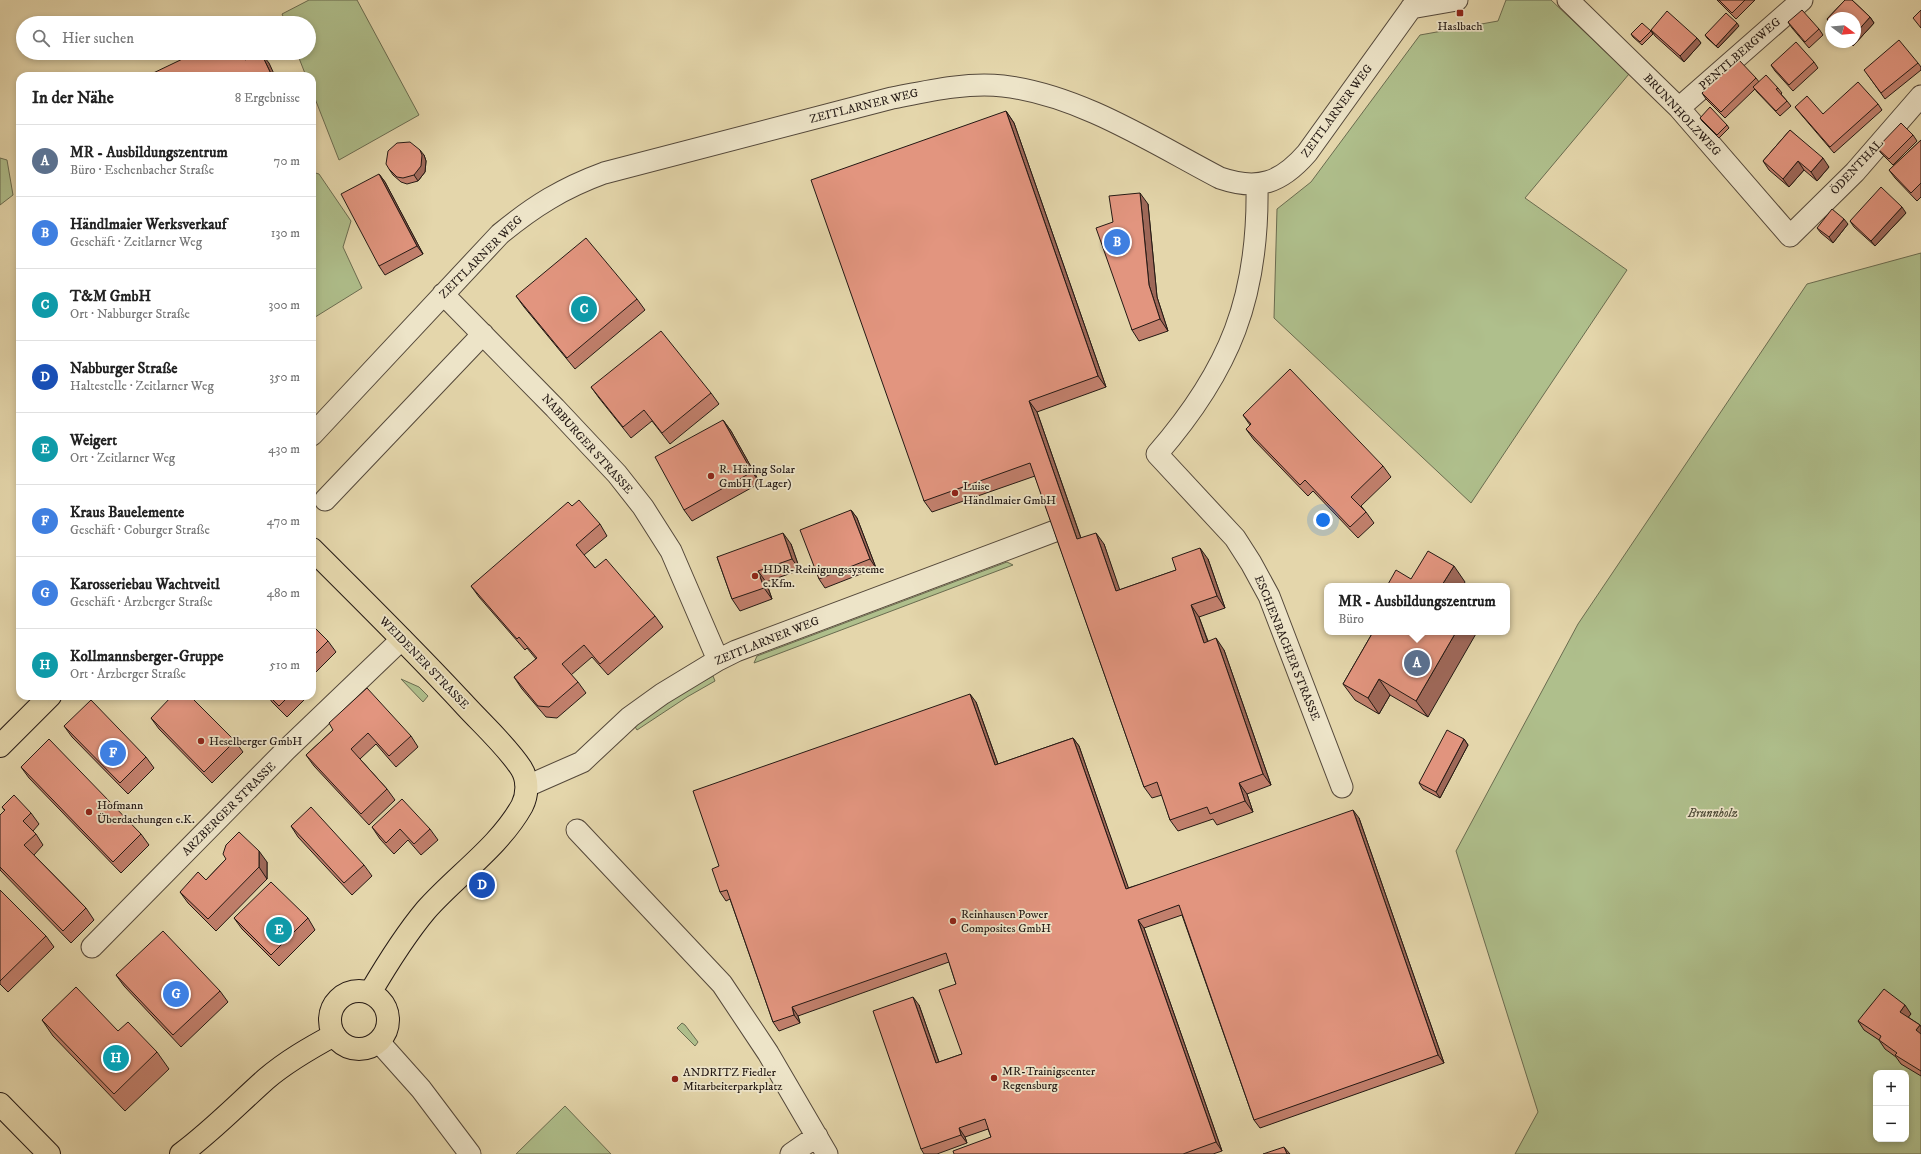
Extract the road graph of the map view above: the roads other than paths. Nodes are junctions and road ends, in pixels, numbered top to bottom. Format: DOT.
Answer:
graph roads {
  1 [pos="1457,0"];
  2 [pos="1568,0"];
  3 [pos="1802,0"];
  4 [pos="1414,4"];
  5 [pos="1921,96"];
  6 [pos="1679,108"];
  7 [pos="1257,185"];
  8 [pos="1790,236"];
  9 [pos="443,294"];
  10 [pos="483,334"];
  11 [pos="316,430"];
  12 [pos="325,500"];
  13 [pos="1055,531"];
  14 [pos="316,553"];
  15 [pos="402,639"];
  16 [pos="718,660"];
  17 [pos="46,700"];
  18 [pos="0,746"];
  19 [pos="526,784"];
  20 [pos="1342,786"];
  21 [pos="577,830"];
  22 [pos="92,947"];
  23 [pos="370,993"];
  24 [pos="334,1035"];
  25 [pos="379,1042"];
  26 [pos="0,1104"];
  27 [pos="207,1135"];
  28 [pos="817,1136"];
  29 [pos="49,1154"];
  30 [pos="181,1154"];
  31 [pos="194,1154"];
  32 [pos="470,1154"];
  33 [pos="791,1154"];
  34 [pos="828,1154"];
  1 -- 4 [label="street"];
  2 -- 6 [label="street, BRUNNHOLZWEG"];
  3 -- 6 [label="street, PENTLBERGWEG"];
  4 -- 7 [label="street, ZEITLARNER WEG"];
  5 -- 8 [label="street, ÖDENTHAL"];
  6 -- 8 [label="street, BRUNNHOLZWEG"];
  7 -- 9 [label="street, ZEITLARNER WEG"];
  7 -- 20 [label="street, ESCHENBACHER STRASSE"];
  9 -- 10 [label="street, NABBURGER STRASSE"];
  9 -- 11 [label="street, ZEITLARNER WEG"];
  10 -- 12 [label="street"];
  10 -- 16 [label="street, NABBURGER STRASSE"];
  13 -- 16 [label="street, ZEITLARNER WEG"];
  14 -- 15 [label="main road, WEIDENER STRASSE"];
  15 -- 19 [label="main road, WEIDENER STRASSE"];
  15 -- 22 [label="street, ARZBERGER STRASSE"];
  16 -- 19 [label="street, ZEITLARNER WEG"];
  17 -- 18 [label="main road"];
  19 -- 23 [label="main road"];
  21 -- 28 [label="street"];
  23 -- 24 [label="main road"];
  23 -- 25 [label="main road"];
  24 -- 25 [label="main road"];
  24 -- 27 [label="main road"];
  25 -- 32 [label="street"];
  26 -- 29 [label="main road"];
  27 -- 30 [label="main road"];
  27 -- 31 [label="main road"];
  28 -- 33 [label="street"];
  28 -- 34 [label="street"];
}
